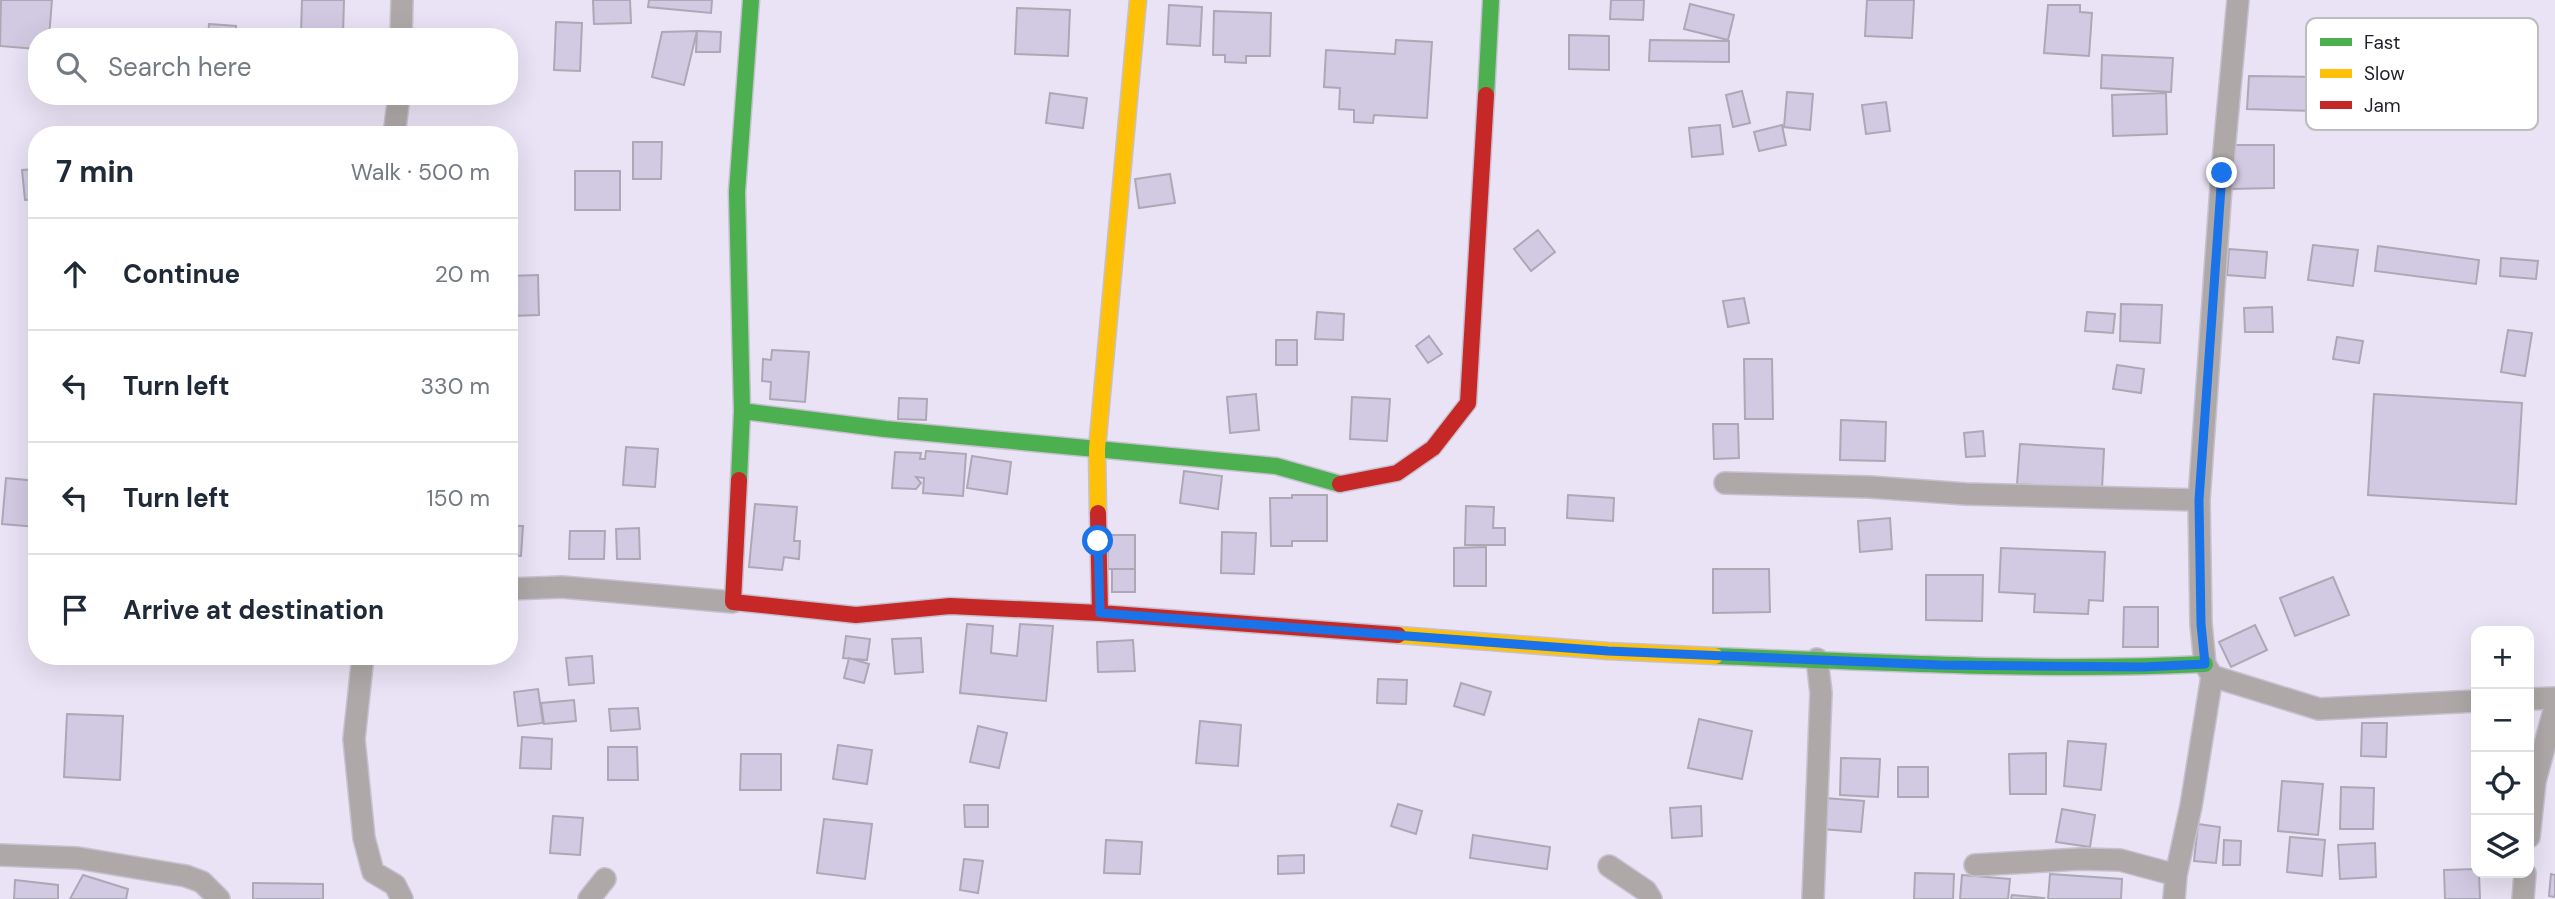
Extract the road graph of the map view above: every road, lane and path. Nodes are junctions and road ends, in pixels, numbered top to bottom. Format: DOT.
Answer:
graph roads {
  1 [pos="402,0"];
  2 [pos="751,0"];
  3 [pos="1138,0"];
  4 [pos="1491,0"];
  5 [pos="2238,0"];
  6 [pos="401,28"];
  7 [pos="398,105"];
  8 [pos="395,126"];
  9 [pos="742,411"];
  10 [pos="1097,449"];
  11 [pos="1725,483"];
  12 [pos="2199,500"];
  13 [pos="518,589"];
  14 [pos="733,601"];
  15 [pos="1100,613"];
  16 [pos="1818,659"];
  17 [pos="362,665"];
  18 [pos="2208,670"];
  19 [pos="2555,698"];
  20 [pos="2534,699"];
  21 [pos="2471,701"];
  22 [pos="2555,707"];
  23 [pos="2531,815"];
  24 [pos="0,855"];
  25 [pos="1975,865"];
  26 [pos="1609,866"];
  27 [pos="2176,875"];
  28 [pos="2525,878"];
  29 [pos="605,879"];
  30 [pos="219,899"];
  31 [pos="402,899"];
  32 [pos="589,899"];
  33 [pos="1651,899"];
  34 [pos="1813,899"];
  35 [pos="2174,899"];
  36 [pos="2524,899"];
  1 -- 6 [label="street"];
  2 -- 9 [label="street"];
  3 -- 10 [label="street"];
  4 -- 10 [label="street"];
  5 -- 12 [label="street"];
  7 -- 8 [label="street"];
  9 -- 10 [label="street"];
  9 -- 14 [label="street"];
  10 -- 15 [label="street"];
  11 -- 12 [label="street"];
  12 -- 18 [label="street"];
  13 -- 14 [label="street"];
  14 -- 15 [label="street"];
  15 -- 16 [label="street"];
  16 -- 18 [label="street"];
  16 -- 34 [label="street"];
  17 -- 31 [label="street"];
  18 -- 21 [label="street"];
  18 -- 27 [label="street"];
  19 -- 20 [label="street"];
  22 -- 23 [label="street"];
  24 -- 30 [label="street"];
  25 -- 27 [label="street"];
  26 -- 33 [label="street"];
  27 -- 35 [label="street"];
  28 -- 36 [label="street"];
  29 -- 32 [label="street"];
}
